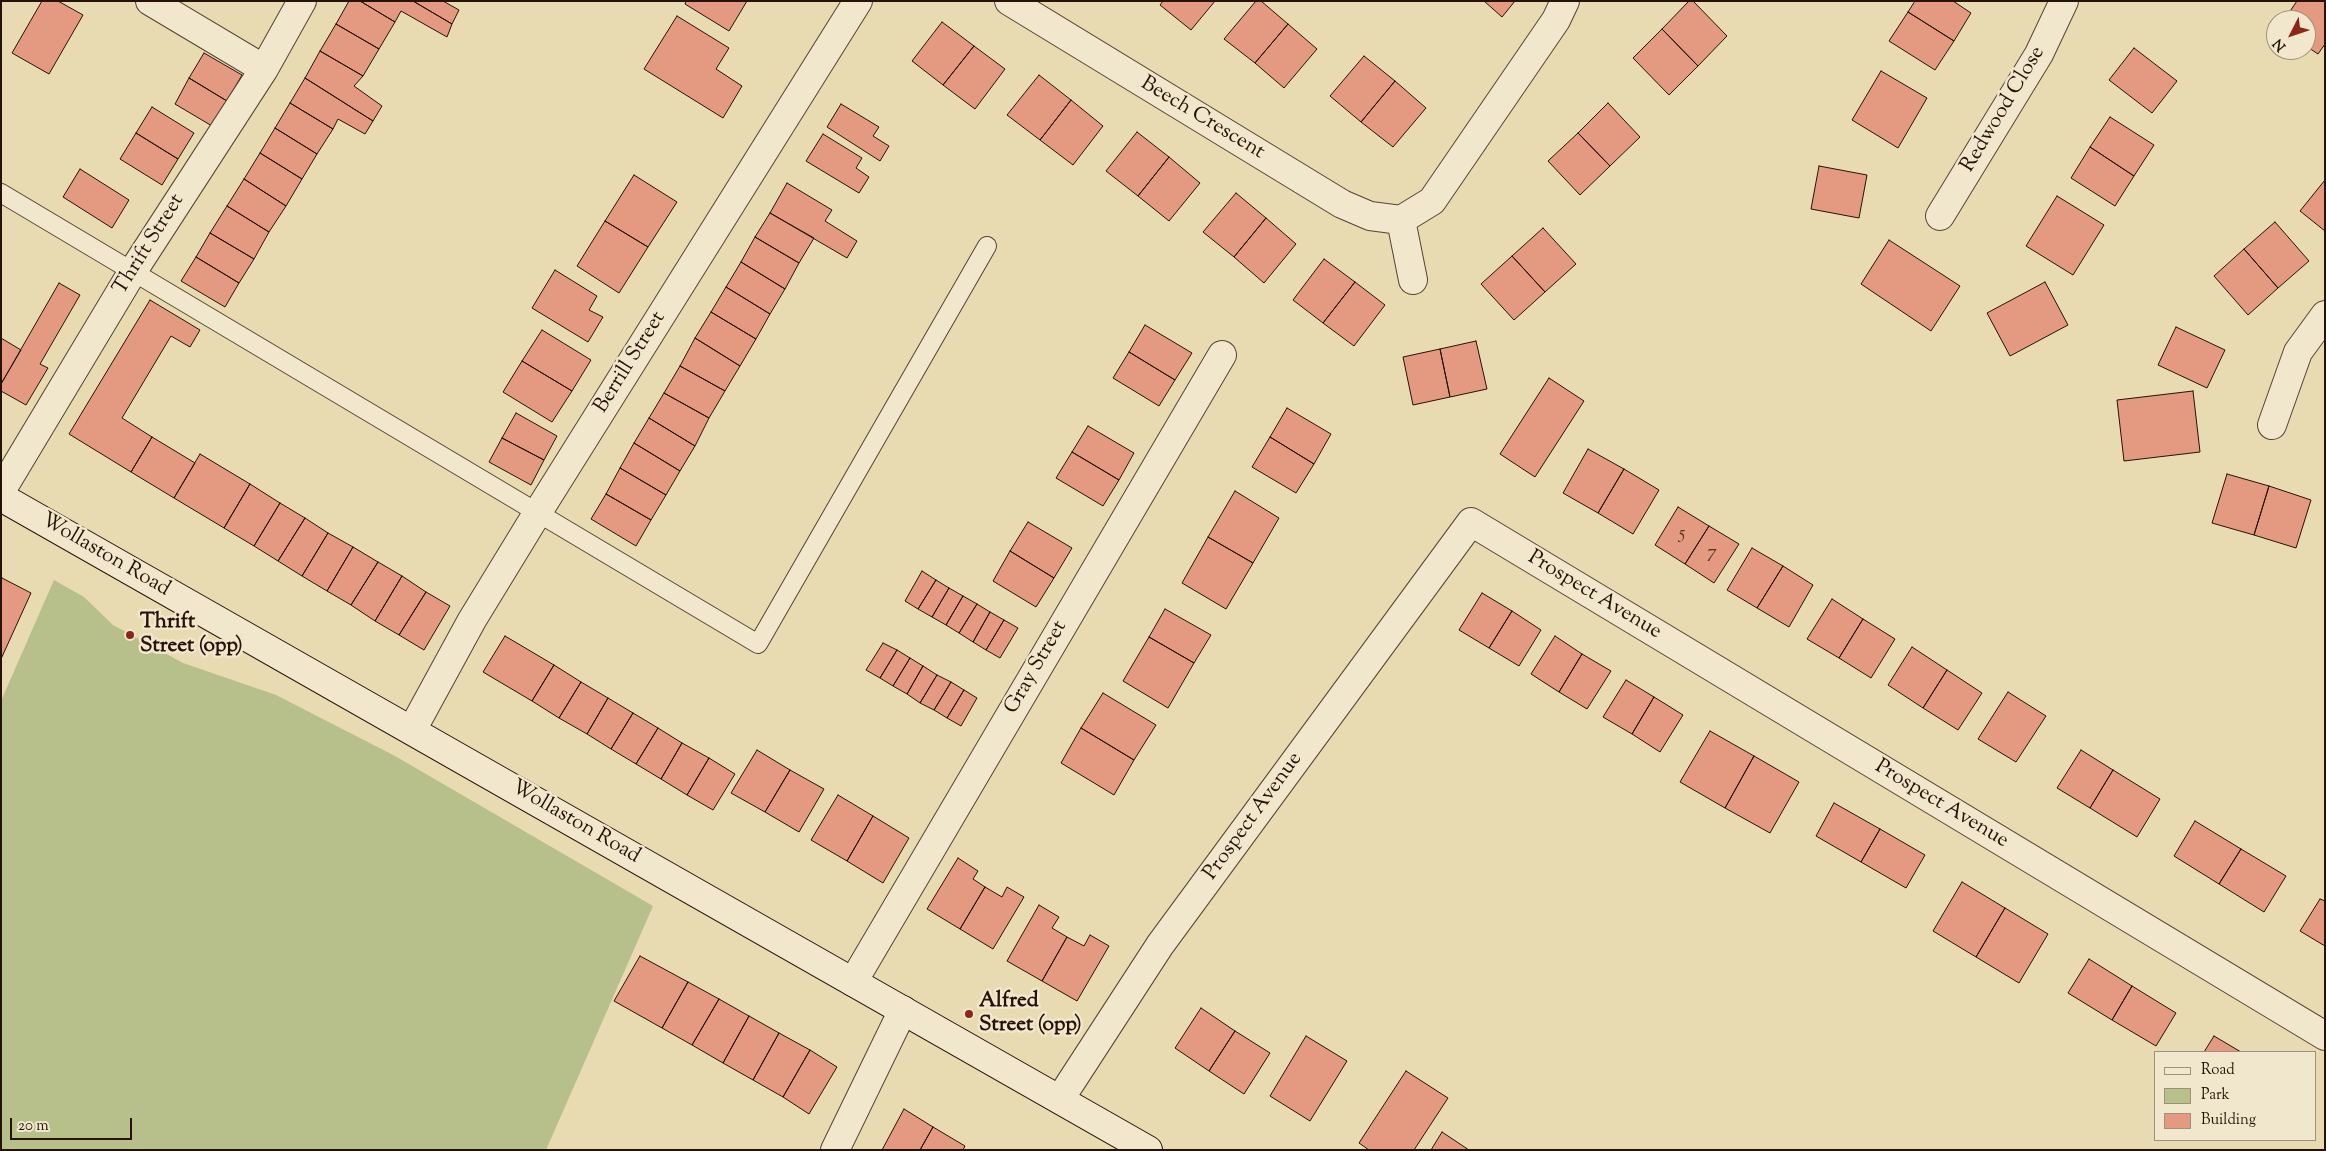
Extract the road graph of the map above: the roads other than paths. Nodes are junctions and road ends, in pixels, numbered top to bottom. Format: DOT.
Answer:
graph roads {
  1 [pos="150,1"];
  2 [pos="302,1"];
  3 [pos="858,1"];
  4 [pos="1009,1"];
  5 [pos="1565,1"];
  6 [pos="2064,1"];
  7 [pos="264,69"];
  8 [pos="1,193"];
  9 [pos="1940,216"];
  10 [pos="1401,220"];
  11 [pos="986,246"];
  12 [pos="133,271"];
  13 [pos="1413,280"];
  14 [pos="2325,315"];
  15 [pos="1222,355"];
  16 [pos="2272,425"];
  17 [pos="1,491"];
  18 [pos="1,497"];
  19 [pos="538,512"];
  20 [pos="412,730"];
  21 [pos="853,982"];
  22 [pos="903,1010"];
  23 [pos="2325,1036"];
  24 [pos="1060,1099"];
  25 [pos="835,1150"];
  26 [pos="1148,1150"];
  1 -- 7 [label="street"];
  2 -- 7 [label="street, Thrift Street"];
  3 -- 19 [label="street, Berrill Street"];
  4 -- 10 [label="street, Beech Crescent"];
  5 -- 10 [label="street"];
  6 -- 9 [label="street, Redwood Close"];
  7 -- 12 [label="street, Thrift Street"];
  8 -- 12 [label="lane"];
  10 -- 13 [label="street"];
  11 -- 19 [label="lane"];
  12 -- 17 [label="street, Thrift Street"];
  12 -- 19 [label="lane"];
  14 -- 16 [label="street"];
  15 -- 21 [label="street, Gray Street"];
  18 -- 20 [label="street, Wollaston Road"];
  19 -- 20 [label="street, Berrill Street"];
  20 -- 21 [label="street, Wollaston Road"];
  21 -- 22 [label="street, Wollaston Road"];
  22 -- 24 [label="street, Wollaston Road"];
  22 -- 25 [label="street"];
  23 -- 24 [label="street, Prospect Avenue"];
  24 -- 26 [label="street, Wollaston Road"];
}
